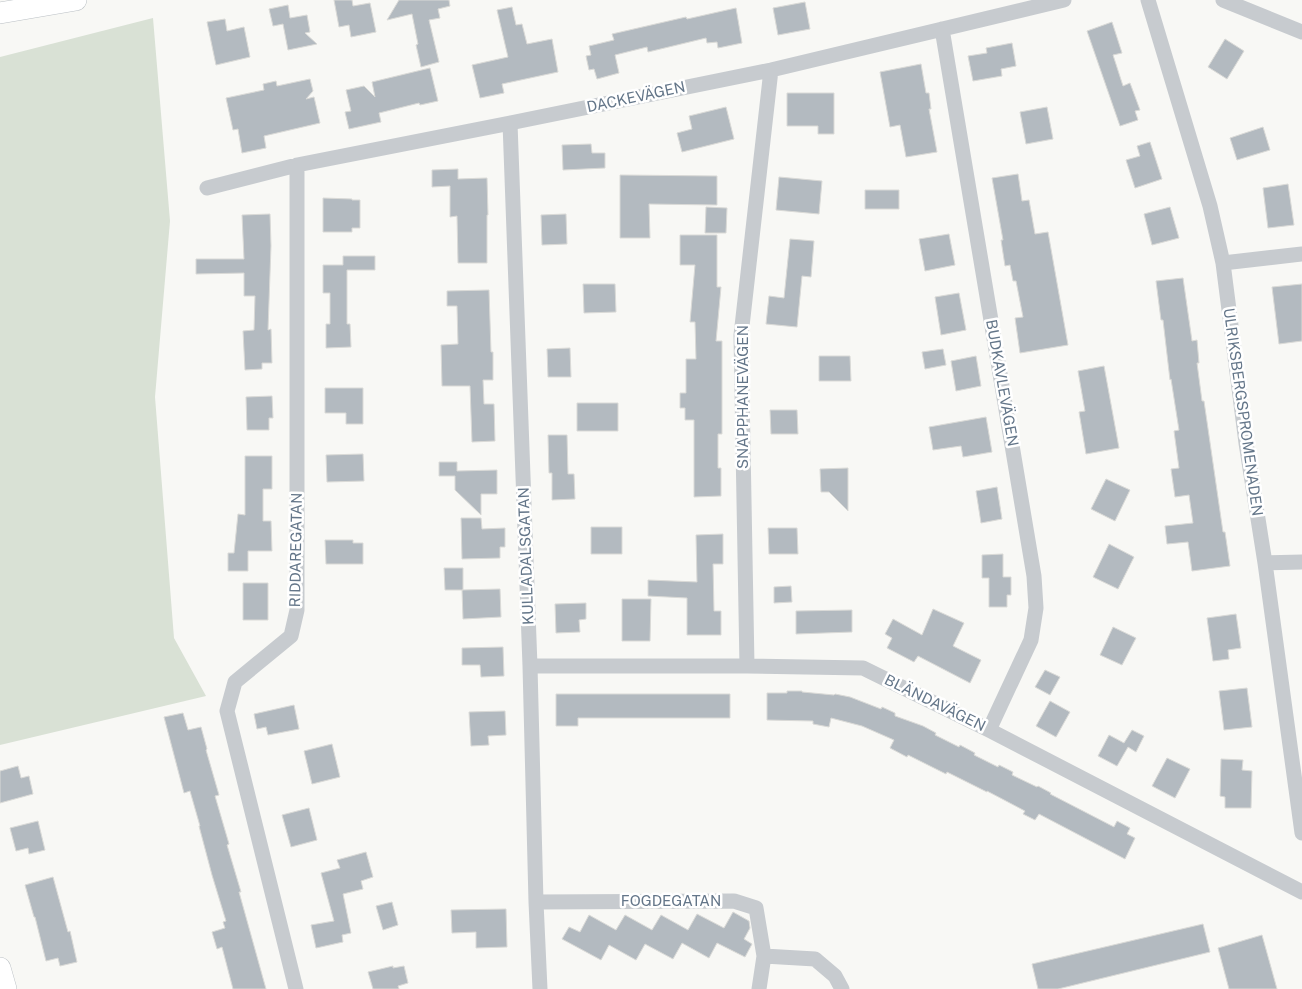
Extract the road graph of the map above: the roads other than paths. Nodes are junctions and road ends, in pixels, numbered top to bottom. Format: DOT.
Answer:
graph roads {
  1 [pos="74,0"];
  2 [pos="1064,0"];
  3 [pos="1148,0"];
  4 [pos="1222,0"];
  5 [pos="1251,5"];
  6 [pos="0,13"];
  7 [pos="0,21"];
  8 [pos="942,29"];
  9 [pos="1302,32"];
  10 [pos="771,70"];
  11 [pos="510,123"];
  12 [pos="296,165"];
  13 [pos="207,188"];
  14 [pos="1302,254"];
  15 [pos="1223,263"];
  16 [pos="1302,562"];
  17 [pos="1265,564"];
  18 [pos="530,666"];
  19 [pos="747,666"];
  20 [pos="989,730"];
  21 [pos="1302,833"];
  22 [pos="1302,892"];
  23 [pos="536,902"];
  24 [pos="764,956"];
  25 [pos="0,968"];
  26 [pos="6,989"];
  27 [pos="296,989"];
  28 [pos="540,989"];
  29 [pos="759,989"];
  30 [pos="842,989"];
  1 -- 6 [label="main road"];
  1 -- 7 [label="main road"];
  2 -- 8 [label="street, DACKEVÄGEN"];
  3 -- 15 [label="street, ULRIKSBERGSPROMENADEN"];
  4 -- 5 [label="street"];
  5 -- 9 [label="street"];
  8 -- 10 [label="street, DACKEVÄGEN"];
  8 -- 20 [label="street, BUDKAVLEVÄGEN"];
  10 -- 11 [label="street, DACKEVÄGEN"];
  10 -- 19 [label="street, SNAPPHANEVÄGEN"];
  11 -- 12 [label="street, DACKEVÄGEN"];
  11 -- 18 [label="street, KULLADALSGATAN"];
  12 -- 13 [label="street, DACKEVÄGEN"];
  12 -- 27 [label="street, RIDDAREGATAN"];
  14 -- 15 [label="street"];
  15 -- 17 [label="street, ULRIKSBERGSPROMENADEN"];
  16 -- 17 [label="street"];
  17 -- 21 [label="street, ULRIKSBERGSPROMENADEN"];
  18 -- 19 [label="street, BLÄNDAVÄGEN"];
  18 -- 23 [label="street, KULLADALSGATAN"];
  19 -- 20 [label="street, BLÄNDAVÄGEN"];
  20 -- 22 [label="street, BLÄNDAVÄGEN"];
  23 -- 24 [label="street, FOGDEGATAN"];
  23 -- 28 [label="street, KULLADALSGATAN"];
  24 -- 29 [label="street, FOGDEGATAN"];
  24 -- 30 [label="street"];
  25 -- 26 [label="main road"];
}
